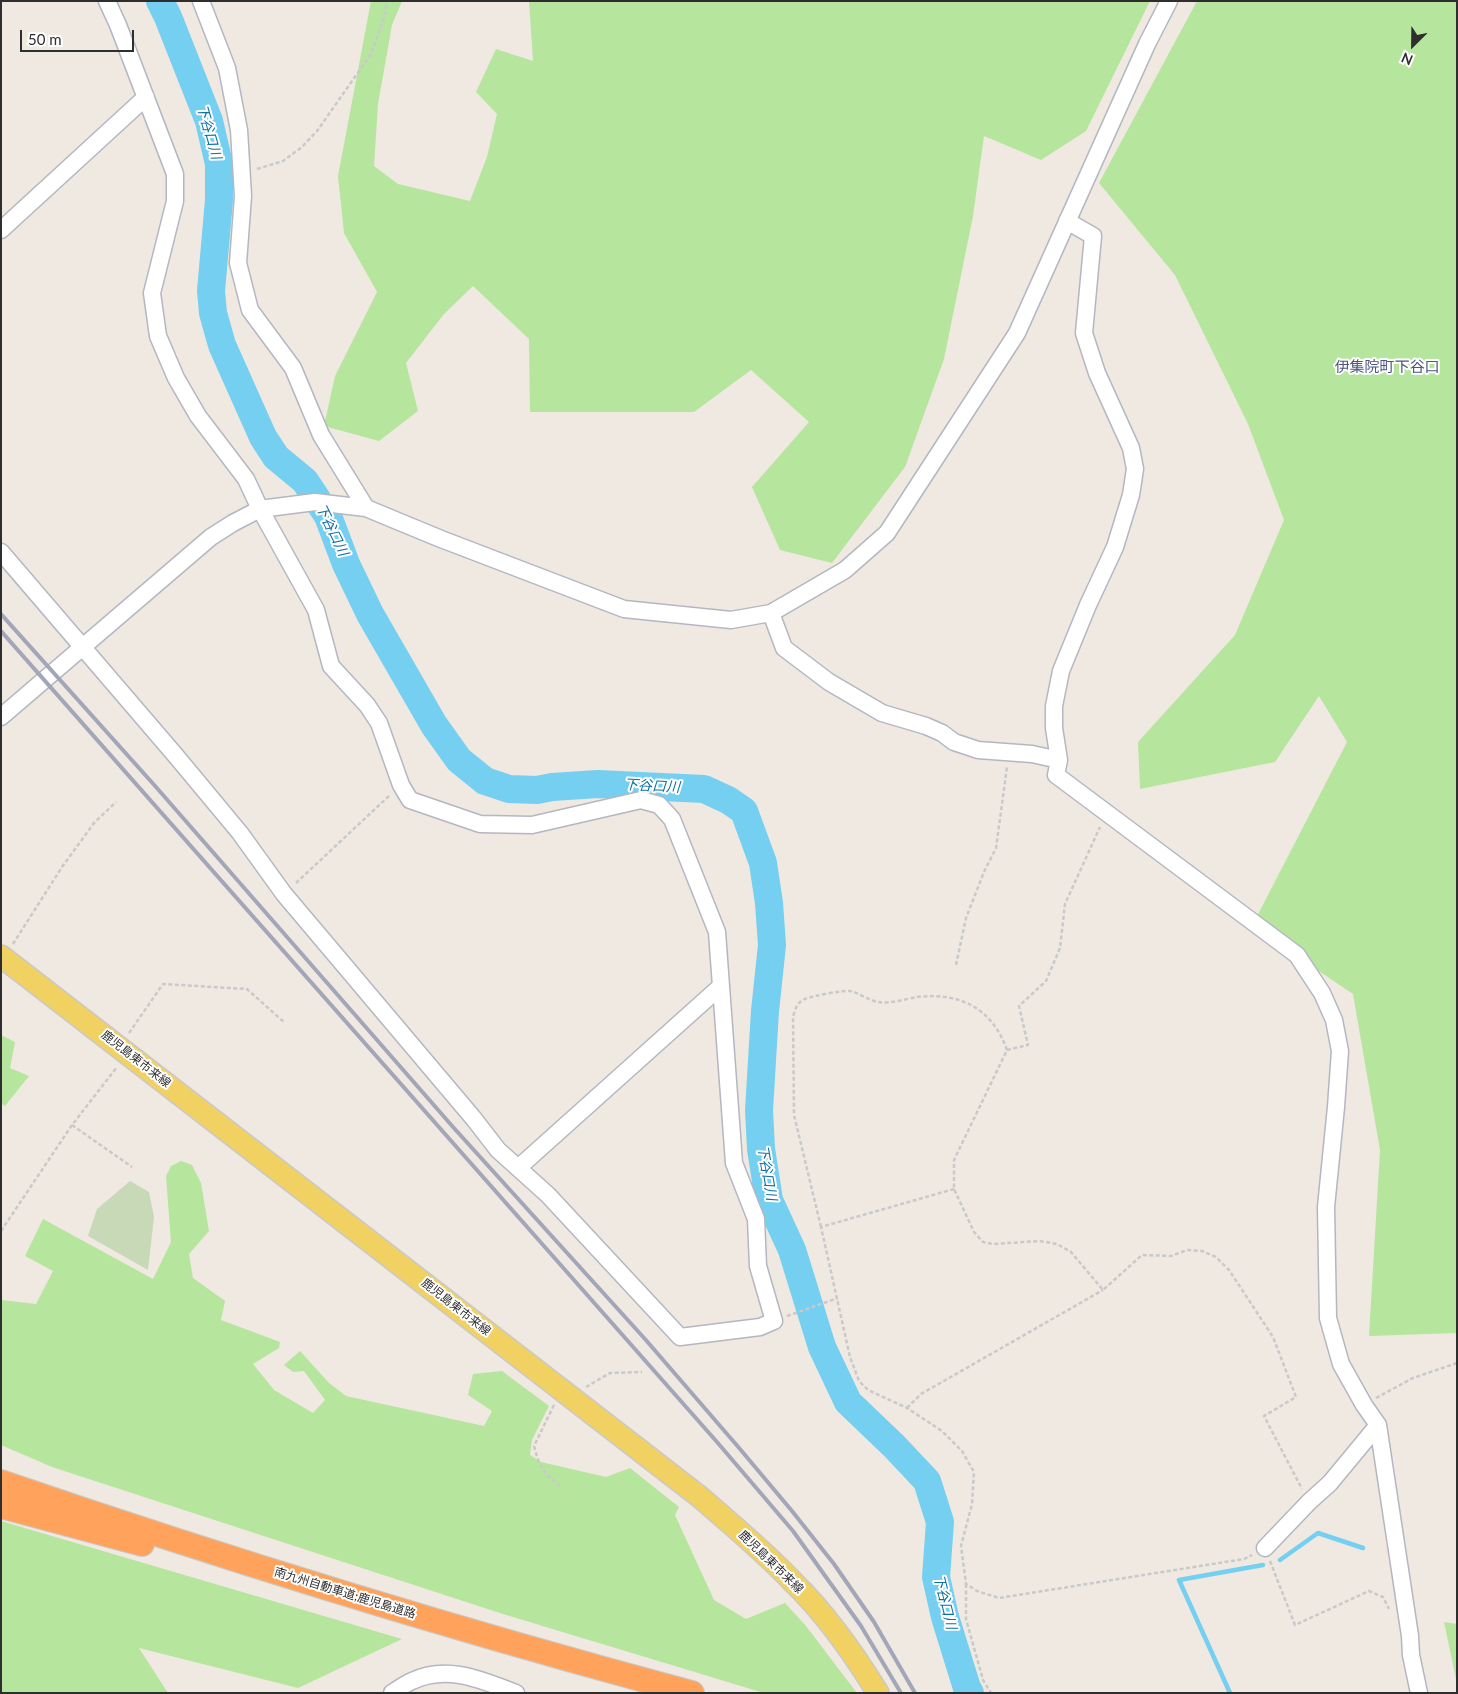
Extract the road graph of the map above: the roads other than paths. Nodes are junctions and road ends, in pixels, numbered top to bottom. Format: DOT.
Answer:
graph roads {
  1 [pos="107,1"];
  2 [pos="201,1"];
  3 [pos="1169,1"];
  4 [pos="146,98"];
  5 [pos="1067,222"];
  6 [pos="1,230"];
  7 [pos="366,508"];
  8 [pos="260,510"];
  9 [pos="1,552"];
  10 [pos="771,613"];
  11 [pos="82,647"];
  12 [pos="1,717"];
  13 [pos="1059,760"];
  14 [pos="3,957"];
  15 [pos="721,986"];
  16 [pos="518,1168"];
  17 [pos="1378,1425"];
  18 [pos="1,1467"];
  19 [pos="1,1482"];
  20 [pos="1,1506"];
  21 [pos="1264,1548"];
  22 [pos="374,1603"];
  23 [pos="392,1693"];
  24 [pos="516,1693"];
  25 [pos="692,1693"];
  26 [pos="878,1693"];
  27 [pos="1419,1693"];
  1 -- 4 [label="street"];
  2 -- 7 [label="street"];
  3 -- 5 [label="street"];
  4 -- 6 [label="street"];
  4 -- 8 [label="street"];
  5 -- 10 [label="street"];
  5 -- 13 [label="street"];
  7 -- 8 [label="street"];
  7 -- 10 [label="street"];
  8 -- 11 [label="street"];
  8 -- 15 [label="street"];
  9 -- 11 [label="street"];
  10 -- 13 [label="street"];
  11 -- 12 [label="street"];
  11 -- 16 [label="street"];
  13 -- 17 [label="street"];
  14 -- 26 [label="main road, 鹿児島東市来線"];
  15 -- 16 [label="street"];
  15 -- 16 [label="street"];
  17 -- 21 [label="street"];
  17 -- 27 [label="street"];
  18 -- 22 [label="highway"];
  19 -- 22 [label="highway, 南九州自動車道;鹿児島道路"];
  20 -- 22 [label="highway"];
  22 -- 25 [label="highway, 南九州自動車道;鹿児島道路"];
  23 -- 24 [label="street"];
}
